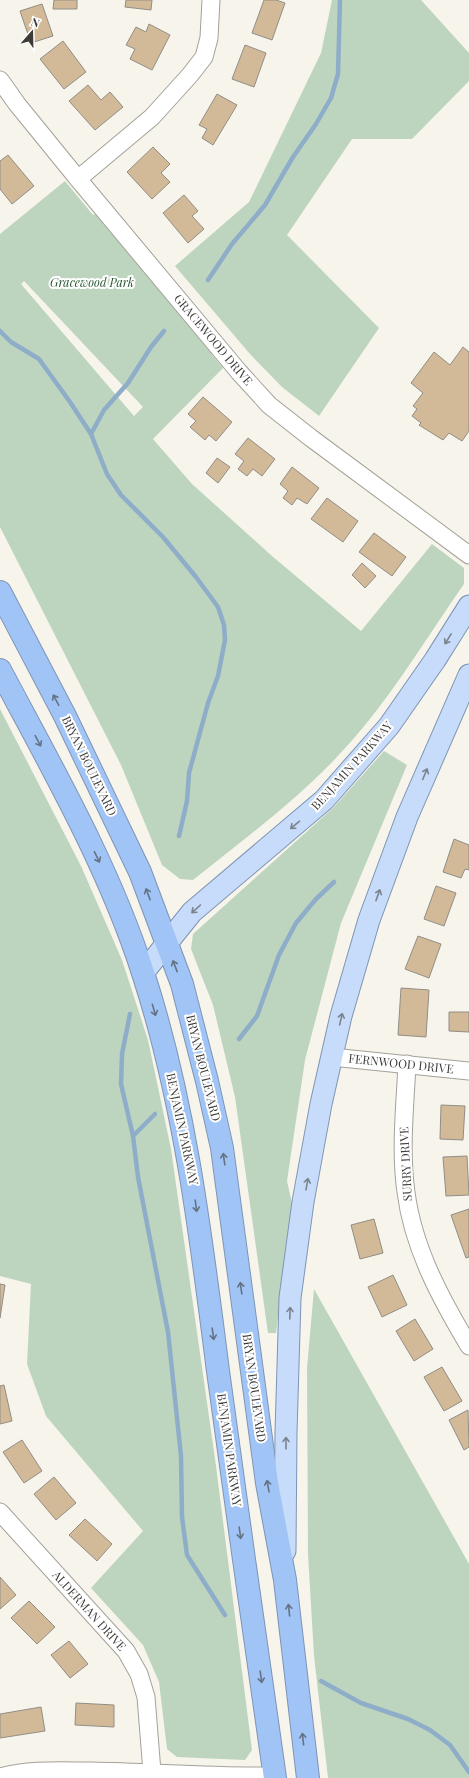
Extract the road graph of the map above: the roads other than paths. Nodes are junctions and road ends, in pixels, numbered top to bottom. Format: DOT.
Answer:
graph roads {
  1 [pos="211,0"];
  2 [pos="0,80"];
  3 [pos="78,179"];
  4 [pos="469,555"];
  5 [pos="0,592"];
  6 [pos="469,606"];
  7 [pos="0,670"];
  8 [pos="469,675"];
  9 [pos="166,943"];
  10 [pos="143,973"];
  11 [pos="332,1057"];
  12 [pos="407,1064"];
  13 [pos="469,1071"];
  14 [pos="469,1346"];
  15 [pos="0,1512"];
  16 [pos="285,1580"];
  17 [pos="152,1772"];
  18 [pos="0,1777"];
  19 [pos="275,1777"];
  20 [pos="308,1778"];
  1 -- 3 [label="street"];
  2 -- 3 [label="street, GRACEWOOD DRIVE"];
  3 -- 4 [label="street, GRACEWOOD DRIVE"];
  9 -- 5 [label="highway, BRYAN BOULEVARD, one-way"];
  6 -- 9 [label="main road, BENJAMIN PARKWAY, one-way"];
  7 -- 10 [label="highway, one-way"];
  11 -- 8 [label="main road, one-way"];
  9 -- 10 [label="main road, BENJAMIN PARKWAY"];
  16 -- 9 [label="highway, BRYAN BOULEVARD, one-way"];
  10 -- 19 [label="highway, BENJAMIN PARKWAY, one-way"];
  11 -- 12 [label="street, FERNWOOD DRIVE"];
  16 -- 11 [label="main road, one-way"];
  12 -- 13 [label="street, FERNWOOD DRIVE"];
  12 -- 14 [label="street, SURRY DRIVE"];
  15 -- 17 [label="street, ALDERMAN DRIVE"];
  20 -- 16 [label="highway, one-way"];
  17 -- 18 [label="street"];
  17 -- 19 [label="street"];
}
